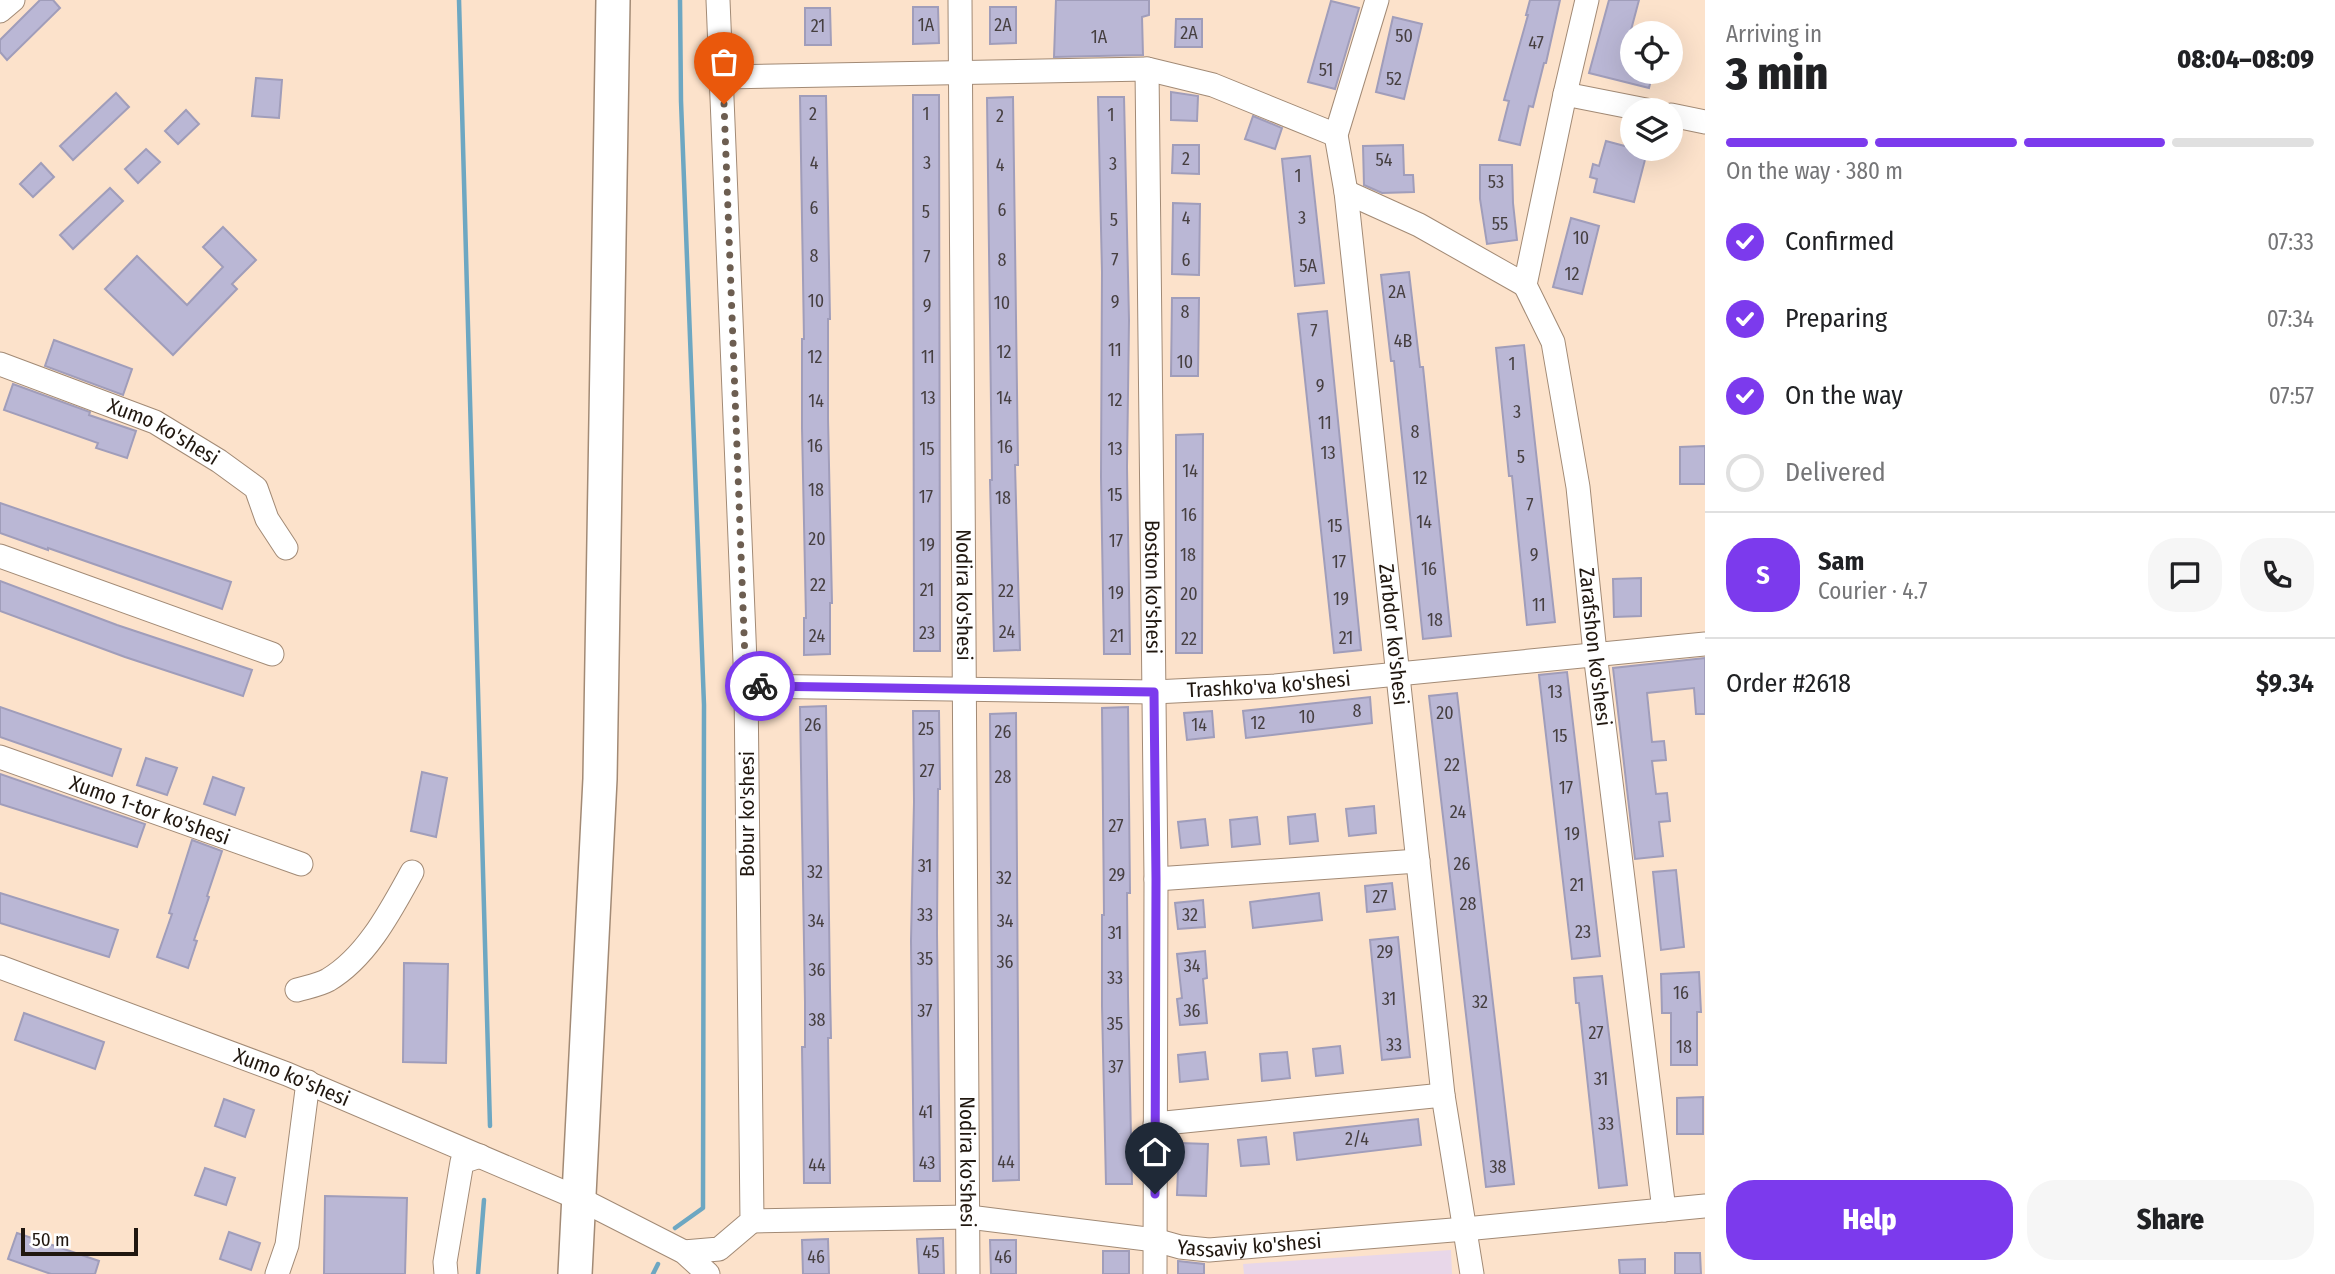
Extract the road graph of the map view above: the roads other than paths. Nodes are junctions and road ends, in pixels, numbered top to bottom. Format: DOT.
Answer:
graph roads {
  1 [pos="13,0"];
  2 [pos="613,0"];
  3 [pos="718,0"];
  4 [pos="960,0"];
  5 [pos="1377,0"];
  6 [pos="1587,0"];
  7 [pos="0,11"];
  8 [pos="1147,69"];
  9 [pos="961,71"];
  10 [pos="723,77"];
  11 [pos="1564,94"];
  12 [pos="1620,105"];
  13 [pos="1683,117"];
  14 [pos="1705,122"];
  15 [pos="1336,135"];
  16 [pos="1346,192"];
  17 [pos="1525,285"];
  18 [pos="0,364"];
  19 [pos="286,548"];
  20 [pos="0,556"];
  21 [pos="1705,644"];
  22 [pos="1595,653"];
  23 [pos="272,654"];
  24 [pos="1398,674"];
  25 [pos="746,686"];
  26 [pos="964,688"];
  27 [pos="1154,692"];
  28 [pos="0,757"];
  29 [pos="1418,861"];
  30 [pos="301,864"];
  31 [pos="412,872"];
  32 [pos="1156,879"];
  33 [pos="0,967"];
  34 [pos="297,990"];
  35 [pos="308,1082"];
  36 [pos="1443,1096"];
  37 [pos="1155,1124"];
  38 [pos="480,1156"];
  39 [pos="580,1199"];
  40 [pos="1705,1206"];
  41 [pos="1664,1210"];
  42 [pos="969,1217"];
  43 [pos="752,1221"];
  44 [pos="1465,1229"];
  45 [pos="1154,1240"];
  46 [pos="684,1252"];
  47 [pos="277,1274"];
  48 [pos="446,1274"];
  49 [pos="575,1274"];
  50 [pos="708,1274"];
  51 [pos="968,1274"];
  52 [pos="1155,1274"];
  53 [pos="1472,1274"];
  1 -- 7 [label="street"];
  2 -- 39 [label="highway"];
  3 -- 10 [label="street, Bobur ko'shesi"];
  4 -- 9 [label="street, Nodira ko'shesi"];
  5 -- 15 [label="street, Zarbdor ko'shesi"];
  6 -- 11 [label="street"];
  8 -- 9 [label="street"];
  8 -- 15 [label="street"];
  8 -- 27 [label="street, Boston ko'shesi"];
  9 -- 10 [label="street"];
  9 -- 26 [label="street, Nodira ko'shesi"];
  10 -- 25 [label="street, Bobur ko'shesi"];
  11 -- 12 [label="street"];
  11 -- 17 [label="street"];
  13 -- 14 [label="street"];
  15 -- 16 [label="street, Zarbdor ko'shesi"];
  16 -- 17 [label="street"];
  16 -- 24 [label="street, Zarbdor ko'shesi"];
  17 -- 22 [label="street, Zarafshon ko'shesi"];
  18 -- 19 [label="street, Xumo ko'shesi"];
  20 -- 23 [label="street"];
  21 -- 22 [label="street, Trashko'va ko'shesi"];
  22 -- 24 [label="street, Trashko'va ko'shesi"];
  22 -- 41 [label="street, Zarafshon ko'shesi"];
  24 -- 27 [label="street, Trashko'va ko'shesi"];
  24 -- 29 [label="street, Zarbdor ko'shesi"];
  25 -- 26 [label="street, Trashko'va ko'shesi"];
  25 -- 43 [label="street, Bobur ko'shesi"];
  26 -- 27 [label="street, Trashko'va ko'shesi"];
  26 -- 42 [label="street, Nodira ko'shesi"];
  27 -- 32 [label="street, Boston ko'shesi"];
  28 -- 30 [label="street, Xumo 1-tor ko'shesi"];
  29 -- 32 [label="street"];
  29 -- 36 [label="street, Zarbdor ko'shesi"];
  31 -- 34 [label="street"];
  32 -- 37 [label="street, Boston ko'shesi"];
  33 -- 35 [label="street, Xumo ko'shesi"];
  35 -- 38 [label="street, Xumo ko'shesi"];
  35 -- 47 [label="street"];
  36 -- 37 [label="street"];
  36 -- 44 [label="street, Zarbdor ko'shesi"];
  37 -- 45 [label="street, Boston ko'shesi"];
  38 -- 39 [label="street, Xumo ko'shesi"];
  38 -- 48 [label="street"];
  39 -- 46 [label="street, Xumo ko'shesi"];
  39 -- 49 [label="highway"];
  40 -- 41 [label="street, Yassaviy ko'shesi"];
  41 -- 44 [label="street, Yassaviy ko'shesi"];
  42 -- 43 [label="street, Yassaviy ko'shesi"];
  42 -- 45 [label="street, Yassaviy ko'shesi"];
  42 -- 51 [label="street, Nodira ko'shesi"];
  43 -- 46 [label="street"];
  44 -- 45 [label="street, Yassaviy ko'shesi"];
  44 -- 53 [label="street, Zarbdor ko'shesi"];
  45 -- 52 [label="street, Boston ko'shesi"];
  46 -- 50 [label="street, Xumo ko'shesi"];
}
